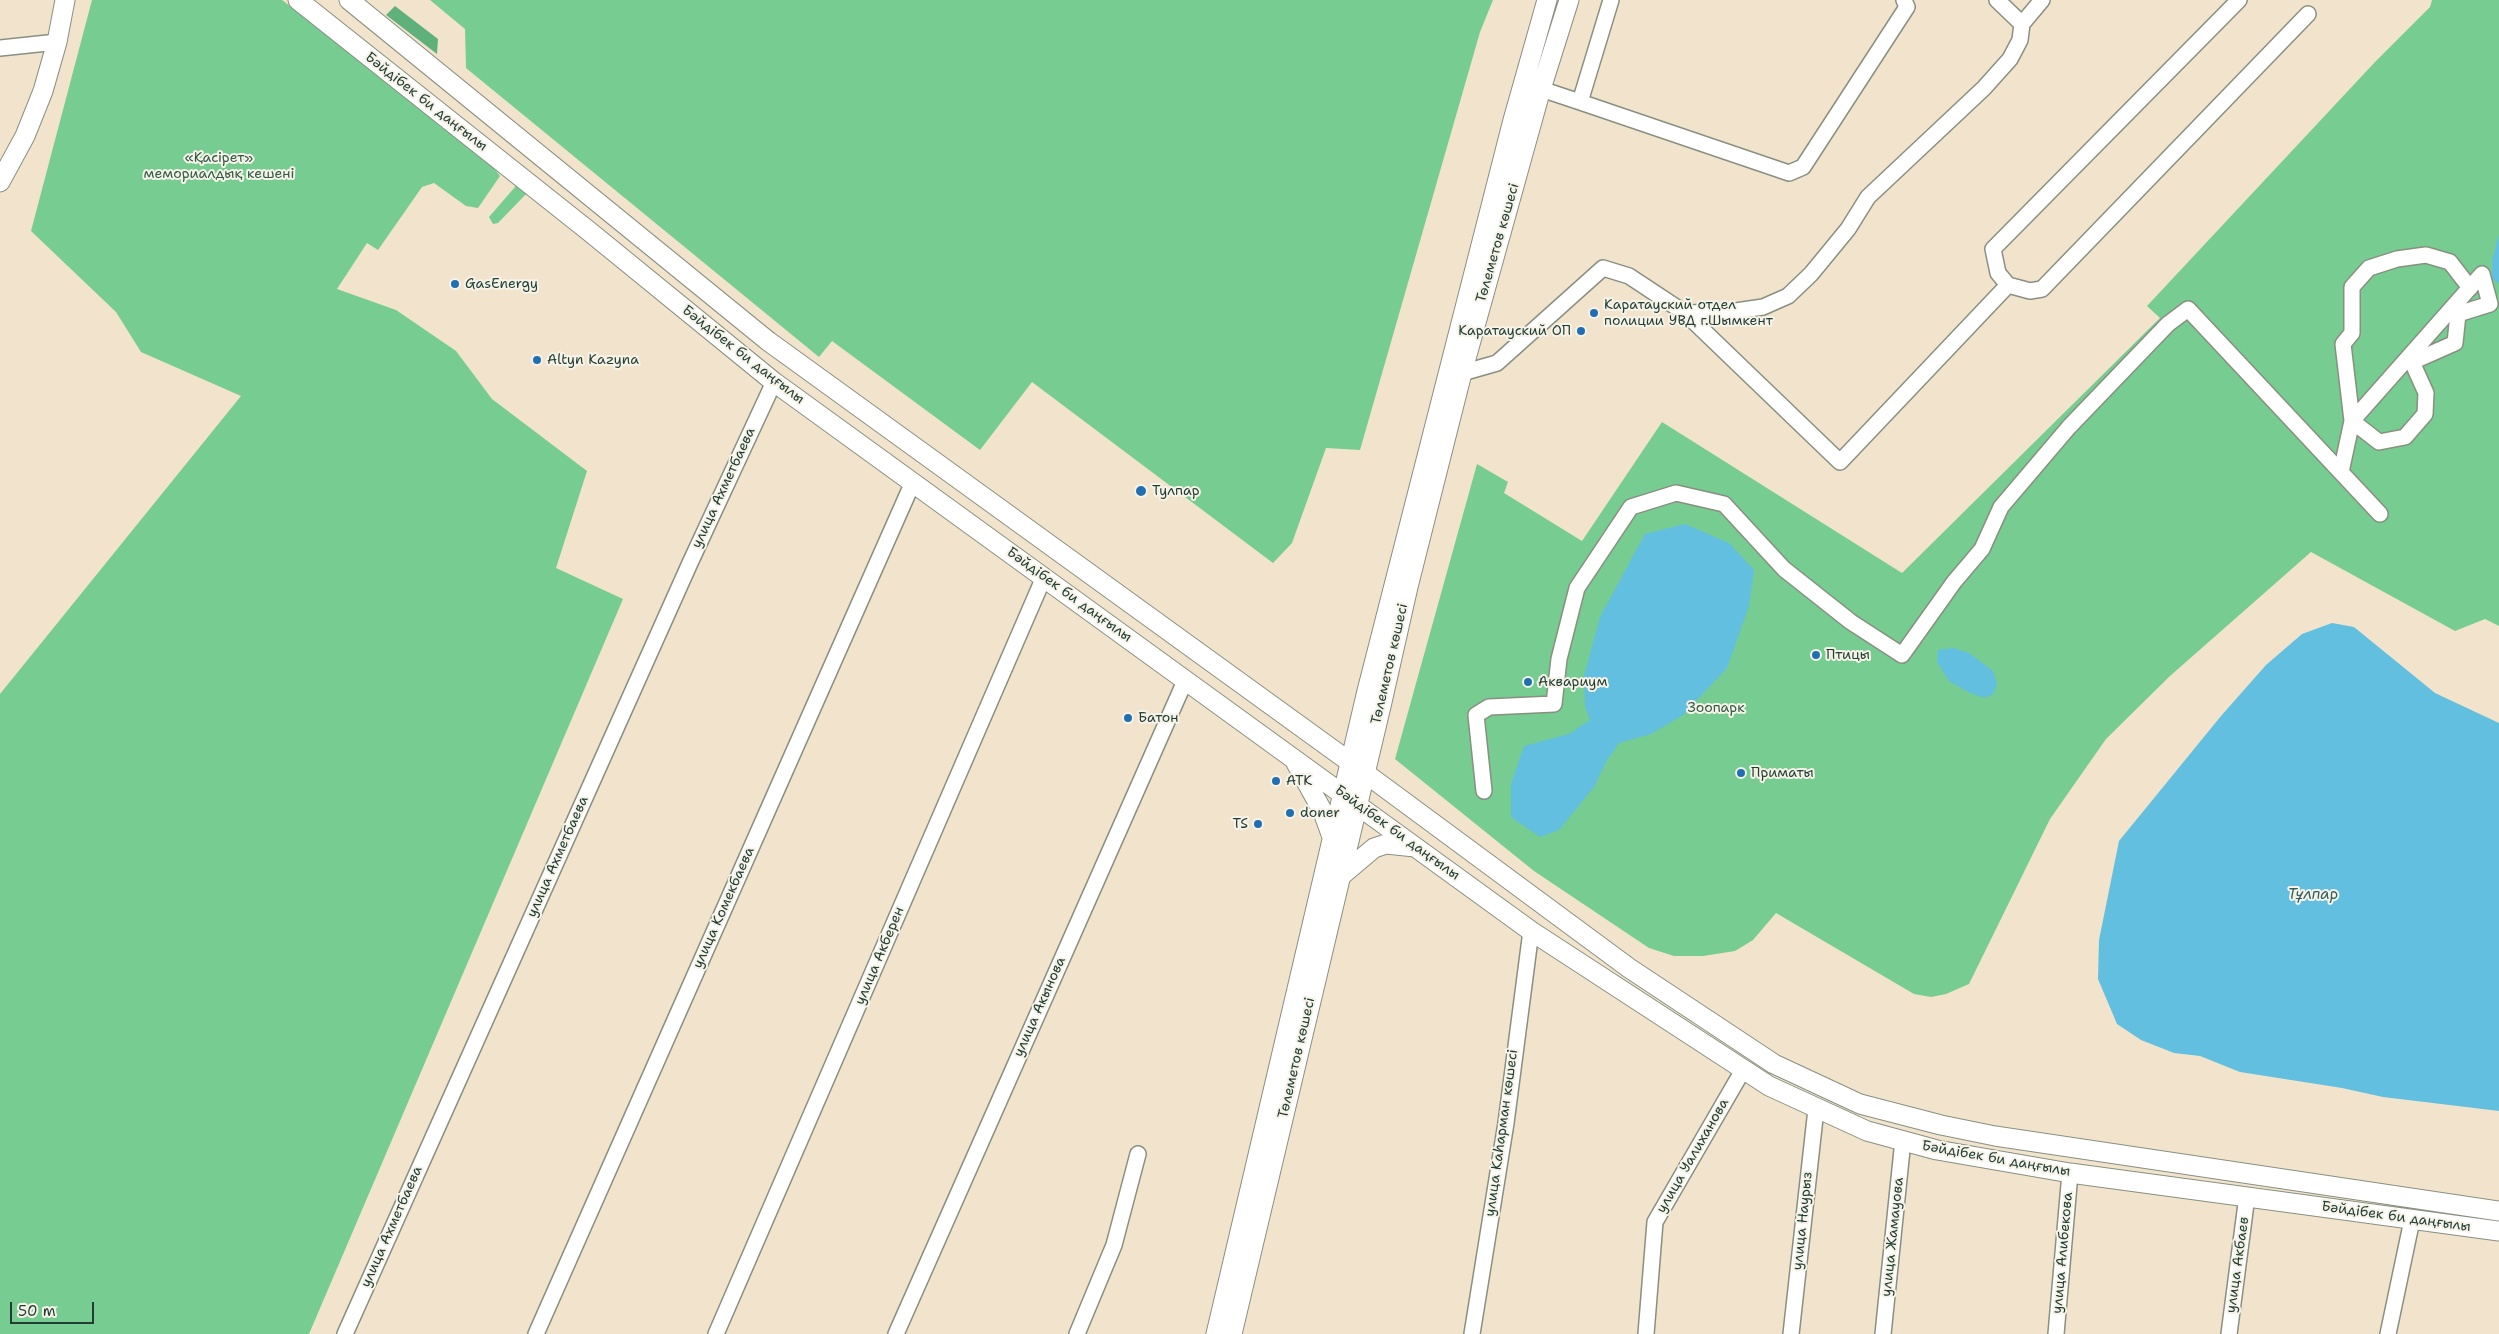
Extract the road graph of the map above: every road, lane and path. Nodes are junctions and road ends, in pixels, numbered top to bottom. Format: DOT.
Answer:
graph roads {
  1 [pos="65,0"];
  2 [pos="72,0"];
  3 [pos="298,0"];
  4 [pos="349,0"];
  5 [pos="1547,0"];
  6 [pos="1569,0"];
  7 [pos="1611,0"];
  8 [pos="1904,0"];
  9 [pos="1996,0"];
  10 [pos="2042,0"];
  11 [pos="2239,0"];
  12 [pos="2308,14"];
  13 [pos="2022,24"];
  14 [pos="57,42"];
  15 [pos="0,48"];
  16 [pos="1542,89"];
  17 [pos="1580,102"];
  18 [pos="3,177"];
  19 [pos="2008,285"];
  20 [pos="2470,288"];
  21 [pos="2494,299"];
  22 [pos="1685,313"];
  23 [pos="1462,373"];
  24 [pos="774,382"];
  25 [pos="2352,421"];
  26 [pos="2341,472"];
  27 [pos="912,482"];
  28 [pos="2380,514"];
  29 [pos="1044,577"];
  30 [pos="1121,598"];
  31 [pos="1106,622"];
  32 [pos="1185,681"];
  33 [pos="1291,756"];
  34 [pos="1350,762"];
  35 [pos="1365,774"];
  36 [pos="1484,790"];
  37 [pos="1342,793"];
  38 [pos="1358,804"];
  39 [pos="1332,837"];
  40 [pos="1417,848"];
  41 [pos="1342,875"];
  42 [pos="1531,931"];
  43 [pos="1742,1070"];
  44 [pos="1816,1109"];
  45 [pos="1903,1140"];
  46 [pos="1138,1154"];
  47 [pos="2070,1173"];
  48 [pos="2247,1196"];
  49 [pos="2499,1211"];
  50 [pos="2412,1220"];
  51 [pos="2499,1232"];
  52 [pos="345,1334"];
  53 [pos="536,1334"];
  54 [pos="716,1334"];
  55 [pos="896,1334"];
  56 [pos="1077,1334"];
  57 [pos="1216,1334"];
  58 [pos="1232,1334"];
  59 [pos="1472,1334"];
  60 [pos="1646,1334"];
  61 [pos="1791,1334"];
  62 [pos="1883,1334"];
  63 [pos="2056,1334"];
  64 [pos="2229,1334"];
  65 [pos="2388,1334"];
  1 -- 14 [label="main road"];
  2 -- 18 [label="main road"];
  3 -- 24 [label="main road, Бәйдібек би даңғылы"];
  4 -- 30 [label="main road, Бәйдібек би даңғылы"];
  5 -- 34 [label="main road, Төлеметов көшесі"];
  6 -- 16 [label="main road, Төлеметов көшесі"];
  7 -- 17 [label="street"];
  8 -- 17 [label="street"];
  9 -- 13 [label="street"];
  10 -- 13 [label="street"];
  11 -- 19 [label="street"];
  12 -- 19 [label="street"];
  13 -- 22 [label="street"];
  14 -- 15 [label="street"];
  14 -- 18 [label="main road"];
  16 -- 17 [label="street"];
  16 -- 23 [label="main road, Төлеметов көшесі"];
  19 -- 22 [label="street"];
  20 -- 21 [label="street"];
  20 -- 25 [label="street"];
  20 -- 25 [label="street"];
  21 -- 25 [label="street"];
  22 -- 23 [label="street"];
  23 -- 35 [label="main road, Төлеметов көшесі"];
  24 -- 27 [label="main road, Бәйдібек би даңғылы"];
  24 -- 52 [label="street, улица Ахметбаева"];
  25 -- 26 [label="street"];
  26 -- 28 [label="street"];
  26 -- 36 [label="street"];
  27 -- 29 [label="main road, Бәйдібек би даңғылы"];
  27 -- 53 [label="street, улица Комекбаева"];
  29 -- 31 [label="main road, Бәйдібек би даңғылы"];
  29 -- 54 [label="street, улица Акберен"];
  30 -- 31 [label="main road"];
  30 -- 34 [label="main road, Бәйдібек би даңғылы"];
  31 -- 32 [label="main road, Бәйдібек би даңғылы"];
  32 -- 33 [label="main road, Бәйдібек би даңғылы"];
  32 -- 55 [label="street, улица Акынова"];
  33 -- 37 [label="main road, Бәйдібек би даңғылы"];
  33 -- 39 [label="main road"];
  34 -- 35 [label="main road, Бәйдібек би даңғылы"];
  34 -- 37 [label="main road, Төлеметов көшесі"];
  35 -- 38 [label="main road, Төлеметов көшесі"];
  35 -- 49 [label="main road, Бәйдібек би даңғылы"];
  37 -- 38 [label="main road, Бәйдібек би даңғылы"];
  37 -- 39 [label="main road, Төлеметов көшесі"];
  38 -- 40 [label="main road, Бәйдібек би даңғылы"];
  38 -- 41 [label="main road, Төлеметов көшесі"];
  39 -- 57 [label="main road, Төлеметов көшесі"];
  40 -- 41 [label="main road"];
  40 -- 42 [label="main road, Бәйдібек би даңғылы"];
  41 -- 58 [label="main road, Төлеметов көшесі"];
  42 -- 43 [label="main road, Бәйдібек би даңғылы"];
  42 -- 59 [label="street, улица Каһарман көшесі"];
  43 -- 44 [label="main road, Бәйдібек би даңғылы"];
  43 -- 60 [label="street, улица Уалиханова"];
  44 -- 45 [label="main road, Бәйдібек би даңғылы"];
  44 -- 61 [label="street, улица Наурыз"];
  45 -- 47 [label="main road, Бәйдібек би даңғылы"];
  45 -- 62 [label="street, улица Жамауова"];
  46 -- 56 [label="street"];
  47 -- 48 [label="main road, Бәйдібек би даңғылы"];
  47 -- 63 [label="street, улица Алибекова"];
  48 -- 50 [label="main road, Бәйдібек би даңғылы"];
  48 -- 64 [label="street, улица Акбаев"];
  50 -- 51 [label="main road, Бәйдібек би даңғылы"];
  50 -- 65 [label="street"];
}
